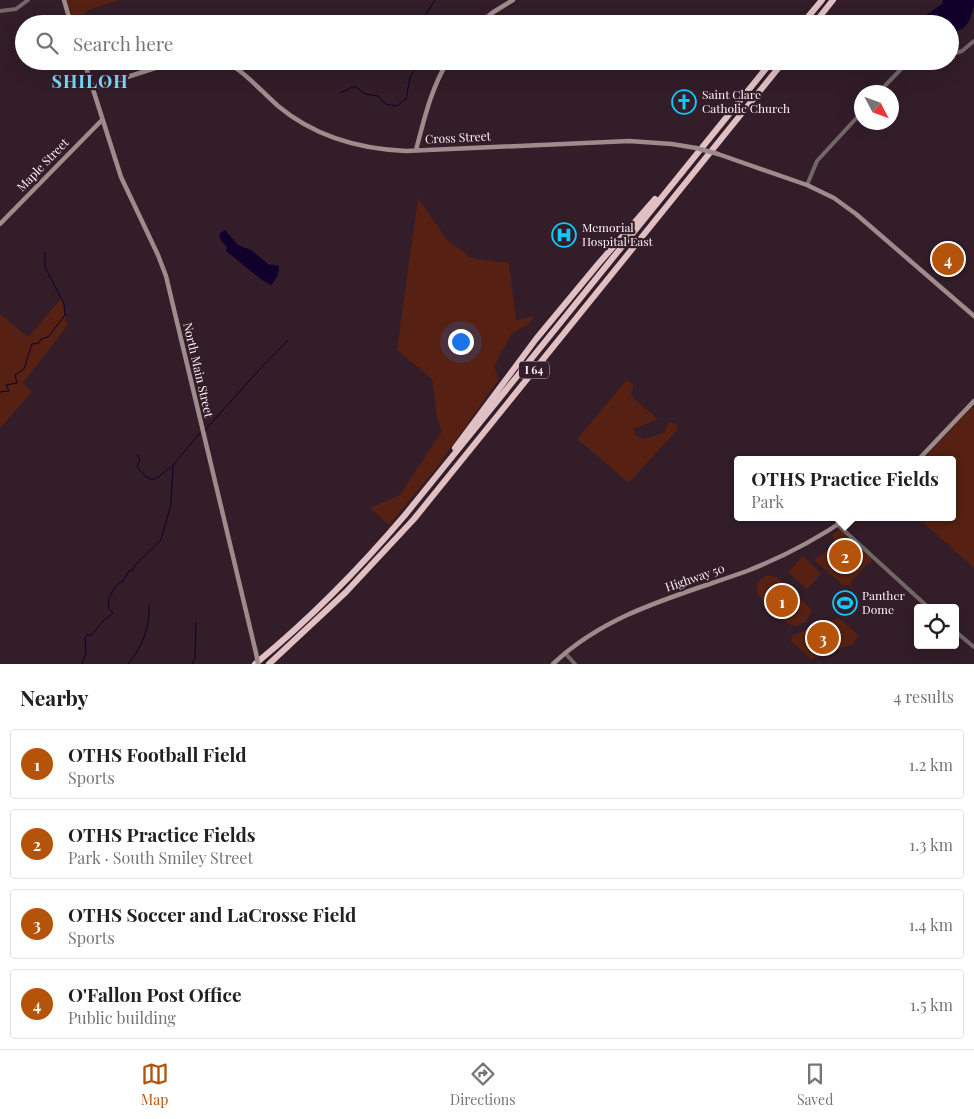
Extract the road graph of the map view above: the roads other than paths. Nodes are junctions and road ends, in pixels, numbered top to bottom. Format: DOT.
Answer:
graph roads {
  1 [pos="28,0"];
  2 [pos="64,0"];
  3 [pos="513,0"];
  4 [pos="822,0"];
  5 [pos="833,0"];
  6 [pos="0,11"];
  7 [pos="68,15"];
  8 [pos="490,15"];
  9 [pos="810,15"];
  10 [pos="821,15"];
  11 [pos="974,41"];
  12 [pos="959,52"];
  13 [pos="87,70"];
  14 [pos="149,70"];
  15 [pos="238,70"];
  16 [pos="443,70"];
  17 [pos="765,70"];
  18 [pos="777,70"];
  19 [pos="900,70"];
  20 [pos="886,85"];
  21 [pos="93,88"];
  22 [pos="102,120"];
  23 [pos="854,121"];
  24 [pos="416,150"];
  25 [pos="807,185"];
  26 [pos="0,224"];
  27 [pos="974,316"];
  28 [pos="974,400"];
  29 [pos="922,456"];
  30 [pos="844,521"];
  31 [pos="838,525"];
  32 [pos="925,604"];
  33 [pos="959,634"];
  34 [pos="974,647"];
  35 [pos="565,653"];
  36 [pos="257,664"];
  37 [pos="269,664"];
  38 [pos="553,664"];
  39 [pos="575,664"];
  1 -- 6 [label="street"];
  2 -- 7 [label="main road"];
  3 -- 8 [label="main road"];
  4 -- 9 [label="highway"];
  5 -- 10 [label="highway"];
  11 -- 12 [label="street"];
  13 -- 21 [label="main road, North Main Street"];
  14 -- 21 [label="main road"];
  15 -- 24 [label="main road, Cross Street"];
  16 -- 24 [label="main road"];
  17 -- 36 [label="highway"];
  18 -- 37 [label="highway, I 64"];
  19 -- 20 [label="street"];
  21 -- 22 [label="main road, North Main Street"];
  22 -- 26 [label="main road, Maple Street"];
  22 -- 36 [label="main road, North Main Street, bridge"];
  23 -- 25 [label="street"];
  24 -- 25 [label="main road, Cross Street, bridge"];
  25 -- 27 [label="main road, Cross Street"];
  28 -- 29 [label="main road"];
  30 -- 31 [label="main road, Highway 50"];
  31 -- 32 [label="street"];
  31 -- 35 [label="main road, Highway 50"];
  33 -- 34 [label="street"];
  35 -- 38 [label="main road, Highway 50"];
  35 -- 39 [label="street"];
}
